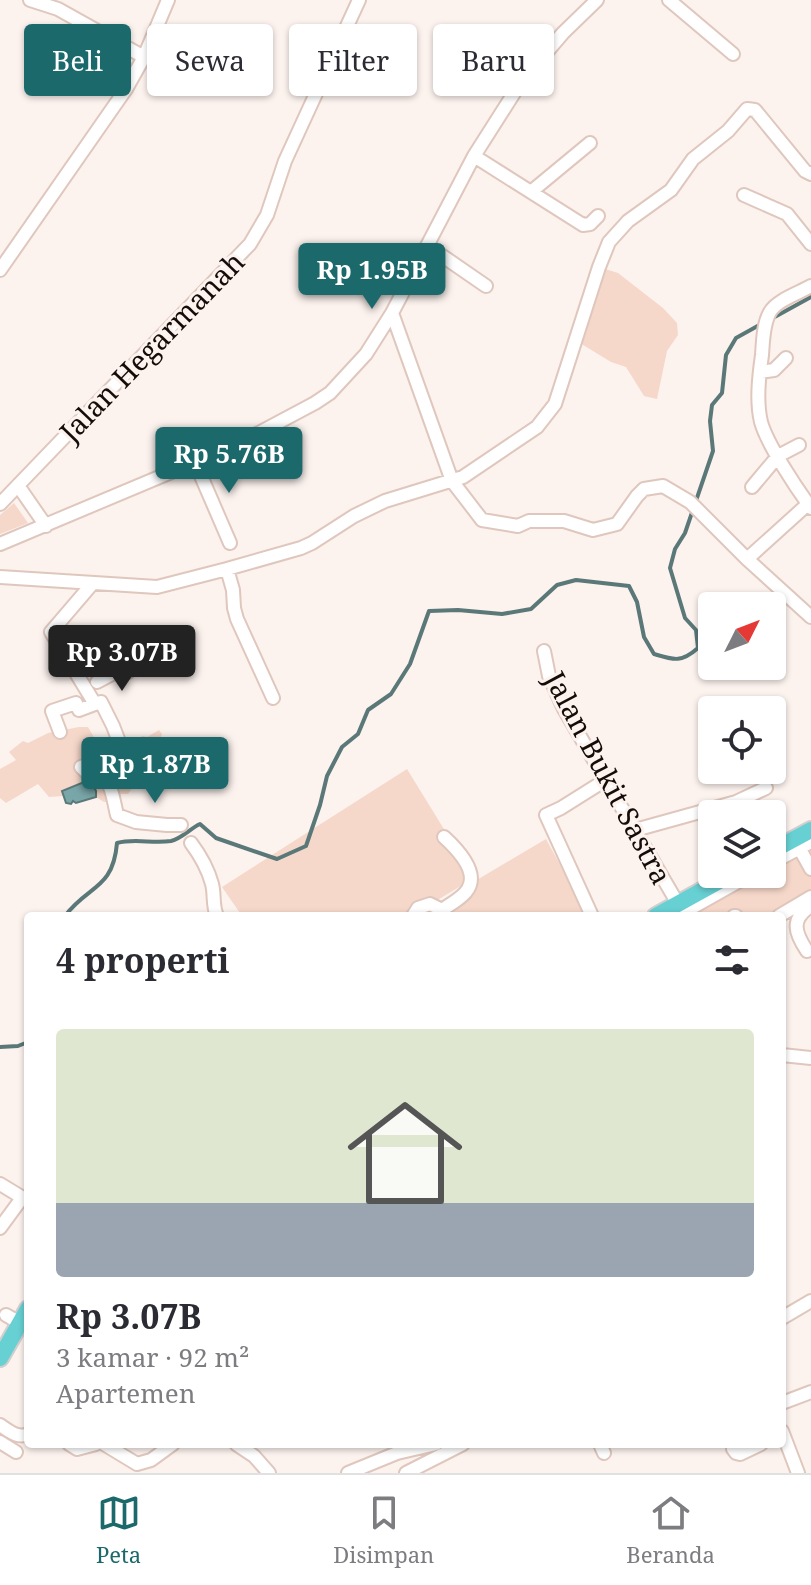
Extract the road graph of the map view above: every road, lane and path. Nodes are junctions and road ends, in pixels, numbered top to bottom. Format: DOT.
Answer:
graph roads {
  1 [pos="30,0"];
  2 [pos="168,0"];
  3 [pos="359,0"];
  4 [pos="597,0"];
  5 [pos="669,0"];
  6 [pos="733,54"];
  7 [pos="144,57"];
  8 [pos="590,143"];
  9 [pos="474,156"];
  10 [pos="811,174"];
  11 [pos="532,191"];
  12 [pos="744,195"];
  13 [pos="598,216"];
  14 [pos="811,244"];
  15 [pos="428,246"];
  16 [pos="0,270"];
  17 [pos="486,286"];
  18 [pos="811,286"];
  19 [pos="392,313"];
  20 [pos="786,358"];
  21 [pos="760,372"];
  22 [pos="799,445"];
  23 [pos="778,456"];
  24 [pos="195,462"];
  25 [pos="452,481"];
  26 [pos="19,487"];
  27 [pos="752,487"];
  28 [pos="0,504"];
  29 [pos="810,506"];
  30 [pos="46,526"];
  31 [pos="230,543"];
  32 [pos="0,544"];
  33 [pos="747,559"];
  34 [pos="227,569"];
  35 [pos="0,577"];
  36 [pos="92,584"];
  37 [pos="811,617"];
  38 [pos="544,651"];
  39 [pos="128,672"];
  40 [pos="273,698"];
  41 [pos="98,703"];
  42 [pos="60,732"];
  43 [pos="604,781"];
  44 [pos="766,788"];
  45 [pos="181,825"];
  46 [pos="635,830"];
  47 [pos="811,830"];
  48 [pos="444,837"];
  49 [pos="191,843"];
  50 [pos="801,843"];
  51 [pos="811,869"];
  52 [pos="711,888"];
  53 [pos="811,897"];
  54 [pos="676,904"];
  55 [pos="811,906"];
  56 [pos="215,912"];
  57 [pos="416,912"];
  58 [pos="442,912"];
  59 [pos="444,912"];
  60 [pos="588,912"];
  61 [pos="663,912"];
  62 [pos="786,912"];
  63 [pos="807,951"];
  64 [pos="786,1055"];
  65 [pos="811,1058"];
  66 [pos="0,1184"];
  67 [pos="24,1198"];
  68 [pos="24,1200"];
  69 [pos="0,1228"];
  70 [pos="811,1301"];
  71 [pos="21,1316"];
  72 [pos="786,1316"];
  73 [pos="0,1358"];
  74 [pos="811,1392"];
  75 [pos="786,1401"];
  76 [pos="0,1425"];
  77 [pos="24,1436"];
  78 [pos="0,1442"];
  79 [pos="786,1442"];
  80 [pos="111,1448"];
  81 [pos="168,1448"];
  82 [pos="242,1448"];
  83 [pos="419,1448"];
  84 [pos="455,1448"];
  85 [pos="733,1448"];
  86 [pos="753,1448"];
  87 [pos="16,1452"];
  88 [pos="268,1471"];
  89 [pos="348,1473"];
  90 [pos="406,1473"];
  91 [pos="798,1473"];
  1 -- 7 [label="street"];
  2 -- 7 [label="street"];
  3 -- 26 [label="street, Jalan Hegarmanah"];
  4 -- 9 [label="street"];
  5 -- 6 [label="street"];
  7 -- 16 [label="street"];
  8 -- 11 [label="street"];
  9 -- 11 [label="street"];
  9 -- 15 [label="street"];
  10 -- 25 [label="street"];
  11 -- 13 [label="street"];
  12 -- 14 [label="street"];
  15 -- 17 [label="street"];
  15 -- 19 [label="street"];
  18 -- 21 [label="street"];
  19 -- 24 [label="street"];
  19 -- 25 [label="street"];
  20 -- 21 [label="street"];
  21 -- 23 [label="street"];
  22 -- 23 [label="street"];
  23 -- 27 [label="street"];
  23 -- 29 [label="street"];
  24 -- 30 [label="street"];
  24 -- 31 [label="street"];
  25 -- 33 [label="street"];
  25 -- 34 [label="street"];
  26 -- 28 [label="street, Jalan Hegarmanah"];
  26 -- 30 [label="street"];
  29 -- 33 [label="street"];
  30 -- 32 [label="street"];
  33 -- 37 [label="street"];
  34 -- 36 [label="street"];
  34 -- 40 [label="street"];
  35 -- 36 [label="street"];
  36 -- 41 [label="street"];
  38 -- 43 [label="street, Jalan Bukit Sastra"];
  39 -- 41 [label="street"];
  41 -- 42 [label="street"];
  41 -- 45 [label="street"];
  43 -- 46 [label="street, Jalan Bukit Sastra"];
  43 -- 60 [label="street"];
  44 -- 46 [label="street"];
  46 -- 54 [label="street, Jalan Bukit Sastra"];
  47 -- 50 [label="main road"];
  48 -- 59 [label="street"];
  49 -- 56 [label="street"];
  50 -- 51 [label="street"];
  52 -- 54 [label="main road"];
  53 -- 62 [label="street"];
  54 -- 61 [label="main road"];
  55 -- 63 [label="street"];
  57 -- 58 [label="street"];
  64 -- 65 [label="street"];
  66 -- 67 [label="street"];
  68 -- 69 [label="street"];
  70 -- 72 [label="street"];
  71 -- 73 [label="main road"];
  74 -- 75 [label="street"];
  76 -- 77 [label="street"];
  78 -- 87 [label="street"];
  79 -- 91 [label="street"];
  80 -- 81 [label="street"];
  82 -- 88 [label="street"];
  83 -- 89 [label="street"];
  84 -- 90 [label="street"];
  85 -- 86 [label="street"];
}
